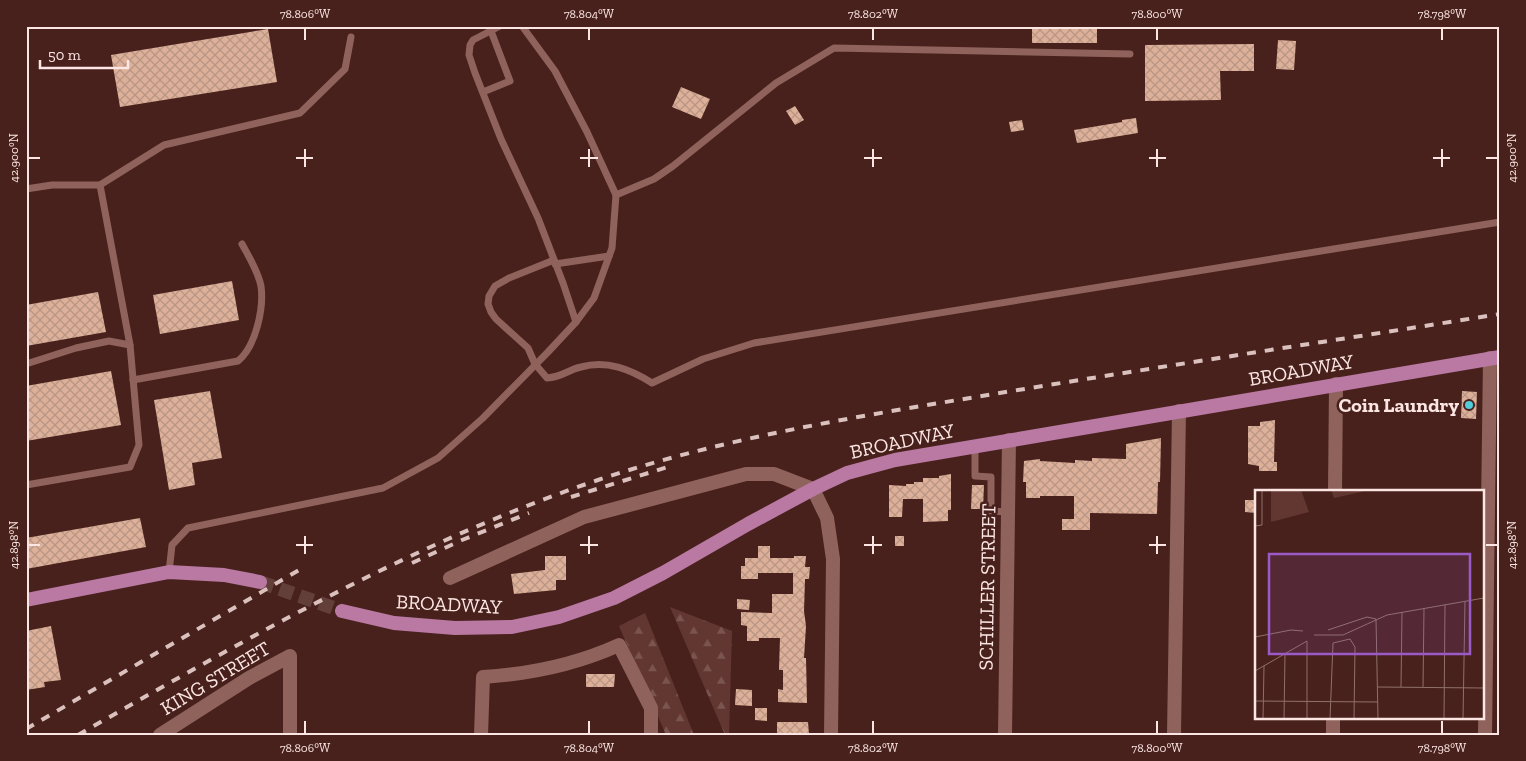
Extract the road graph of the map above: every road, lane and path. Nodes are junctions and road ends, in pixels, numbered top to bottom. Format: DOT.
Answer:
graph roads {
  1 [pos="500,26"];
  2 [pos="522,26"];
  3 [pos="491,31"];
  4 [pos="351,37"];
  5 [pos="1130,54"];
  6 [pos="483,92"];
  7 [pos="100,184"];
  8 [pos="26,189"];
  9 [pos="616,195"];
  10 [pos="1500,222"];
  11 [pos="242,244"];
  12 [pos="609,256"];
  13 [pos="554,262"];
  14 [pos="576,322"];
  15 [pos="130,345"];
  16 [pos="1495,357"];
  17 [pos="26,364"];
  18 [pos="535,364"];
  19 [pos="133,380"];
  20 [pos="1336,384"];
  21 [pos="1179,411"];
  22 [pos="1009,440"];
  23 [pos="975,447"];
  24 [pos="26,485"];
  25 [pos="813,489"];
  26 [pos="1335,490"];
  27 [pos="1008,512"];
  28 [pos="169,572"];
  29 [pos="450,578"];
  30 [pos="260,582"];
  31 [pos="26,600"];
  32 [pos="342,611"];
  33 [pos="1333,718"];
  34 [pos="160,735"];
  35 [pos="290,735"];
  36 [pos="481,735"];
  37 [pos="651,735"];
  38 [pos="831,735"];
  39 [pos="1006,735"];
  40 [pos="1174,735"];
  41 [pos="1333,735"];
  42 [pos="1485,735"];
  1 -- 3 [label="lane"];
  2 -- 9 [label="lane"];
  3 -- 6 [label="lane"];
  3 -- 6 [label="lane"];
  4 -- 7 [label="lane"];
  5 -- 9 [label="lane"];
  6 -- 13 [label="lane"];
  7 -- 8 [label="lane"];
  7 -- 15 [label="lane"];
  9 -- 12 [label="lane"];
  10 -- 18 [label="lane"];
  11 -- 19 [label="lane"];
  12 -- 13 [label="lane"];
  12 -- 14 [label="lane"];
  13 -- 14 [label="lane"];
  13 -- 18 [label="lane"];
  14 -- 18 [label="lane"];
  15 -- 17 [label="lane"];
  15 -- 19 [label="lane"];
  16 -- 20 [label="main road, BROADWAY"];
  16 -- 42 [label="street"];
  18 -- 28 [label="lane"];
  19 -- 24 [label="lane"];
  20 -- 21 [label="main road, BROADWAY"];
  20 -- 26 [label="street"];
  21 -- 22 [label="main road, BROADWAY"];
  21 -- 40 [label="street"];
  22 -- 23 [label="main road, BROADWAY"];
  22 -- 27 [label="street, SCHILLER STREET"];
  23 -- 25 [label="main road, BROADWAY"];
  23 -- 27 [label="lane"];
  25 -- 29 [label="street"];
  25 -- 32 [label="main road, BROADWAY"];
  25 -- 38 [label="street"];
  27 -- 39 [label="street, SCHILLER STREET"];
  28 -- 30 [label="main road"];
  28 -- 31 [label="main road"];
  33 -- 41 [label="street"];
  34 -- 35 [label="street, KING STREET"];
  36 -- 37 [label="street"];
}
